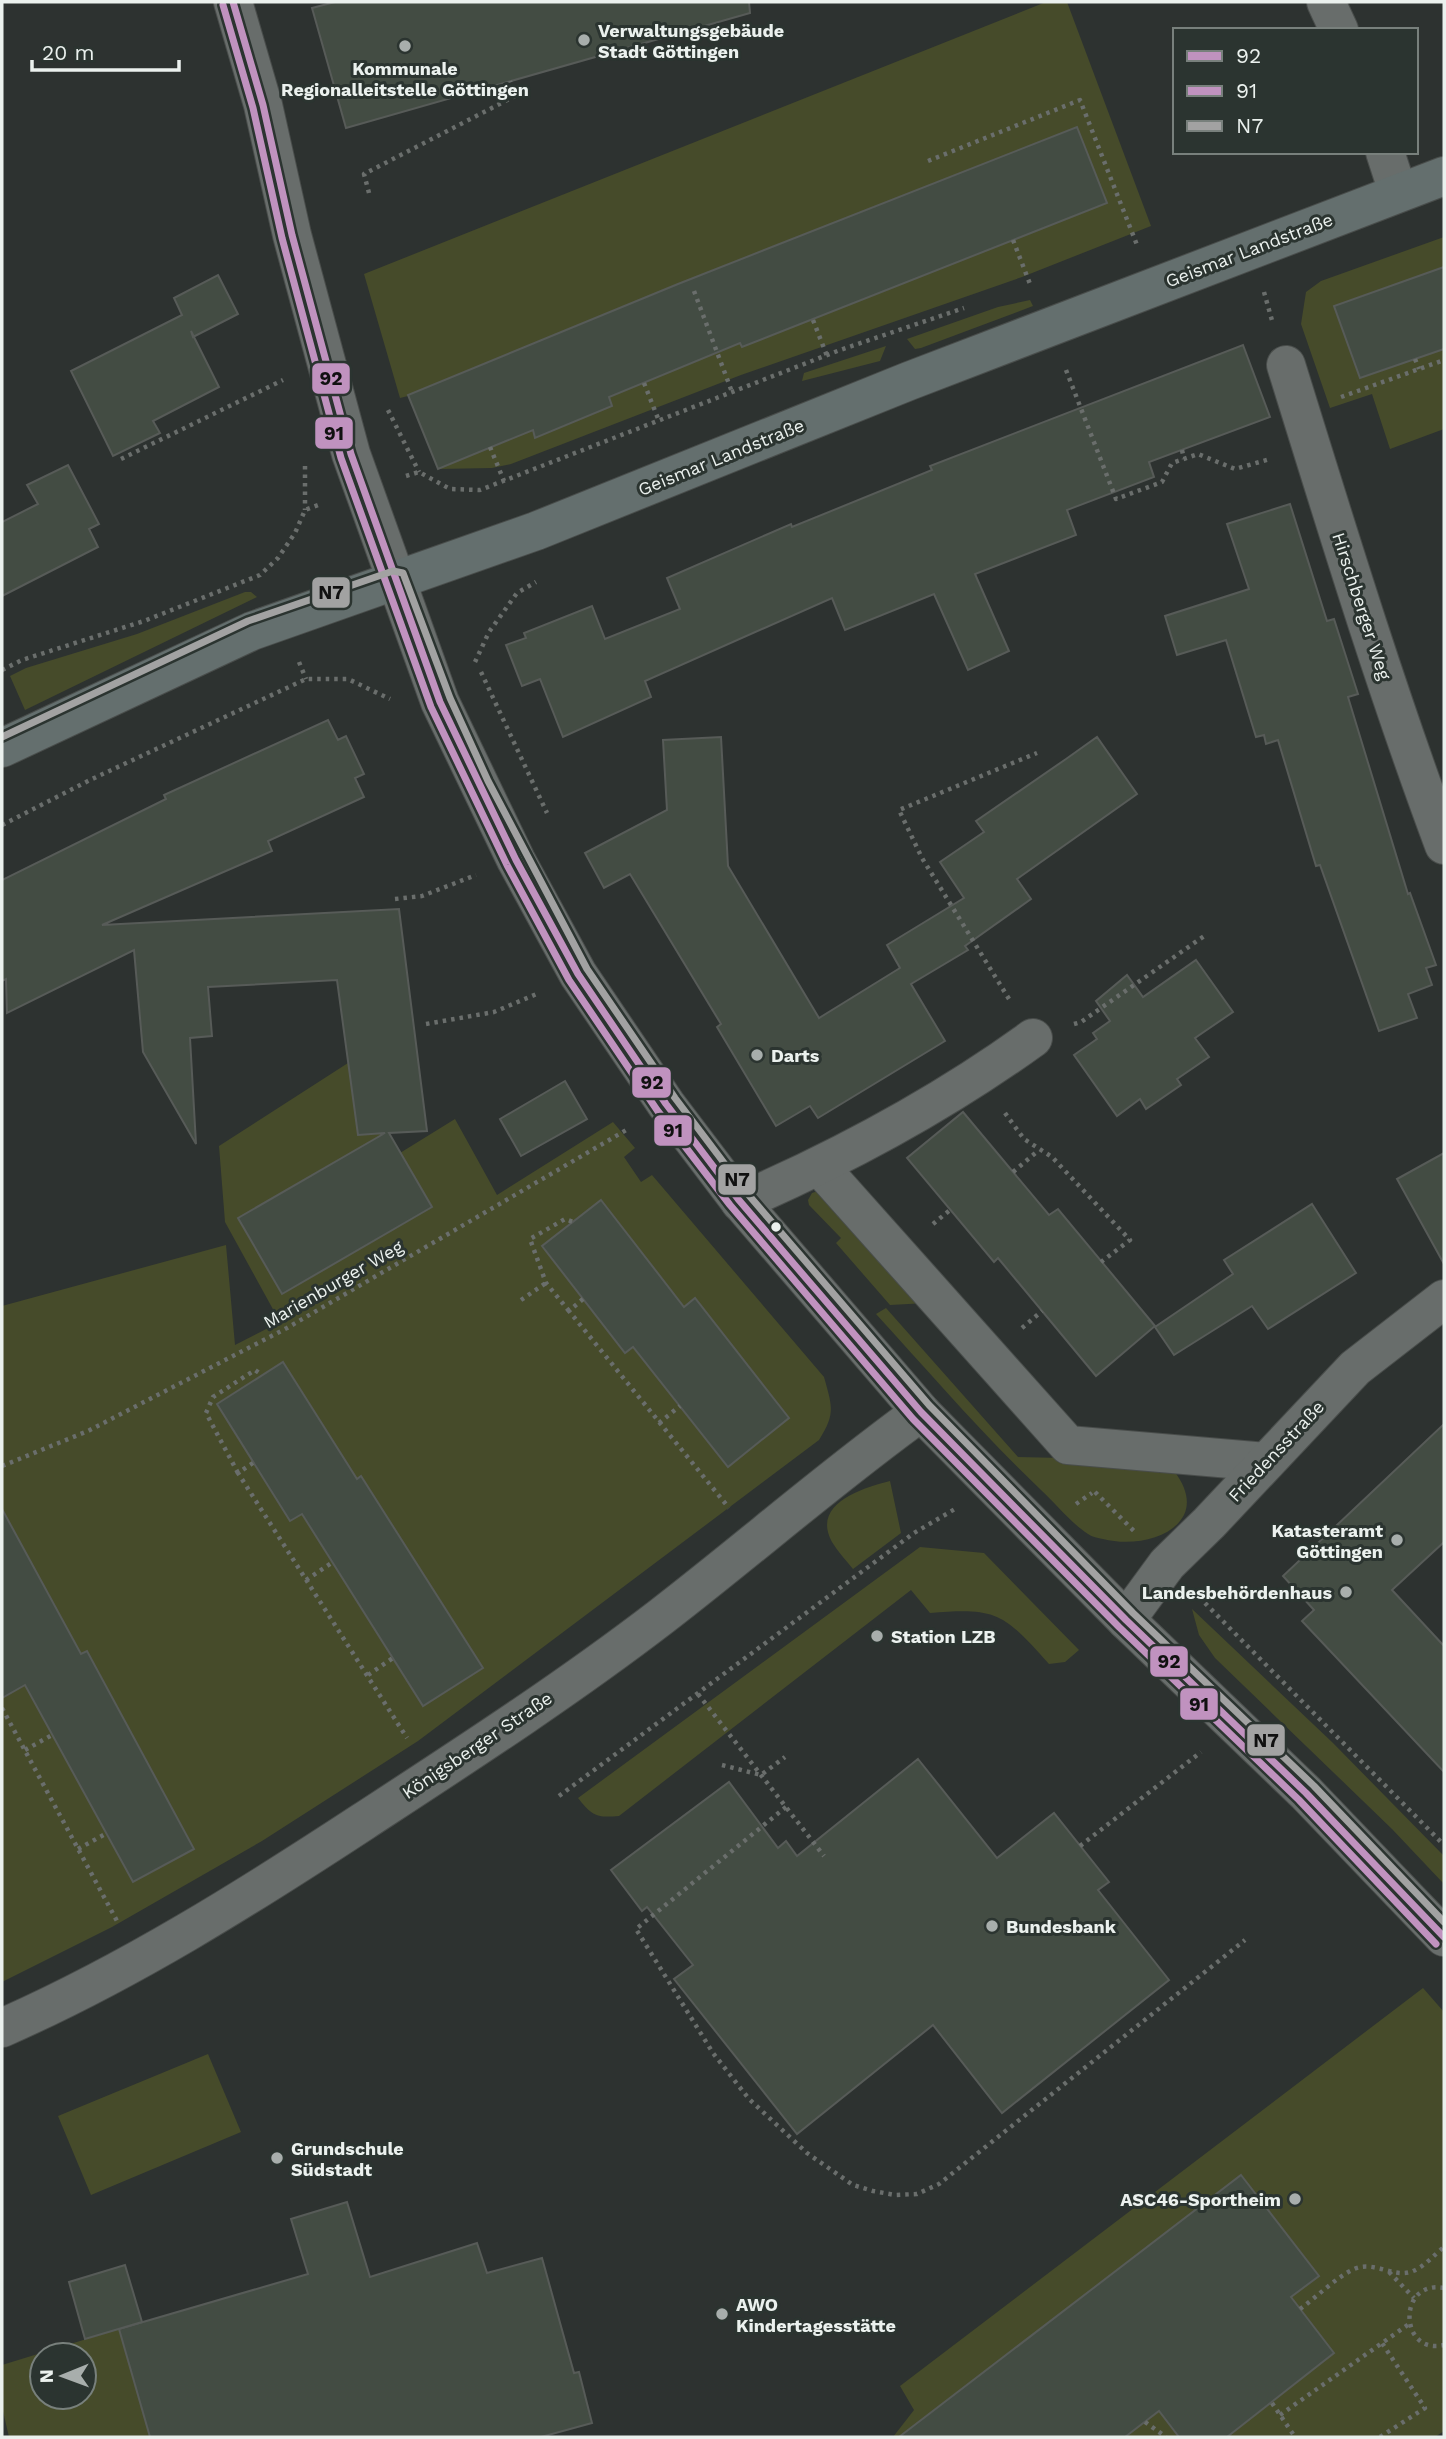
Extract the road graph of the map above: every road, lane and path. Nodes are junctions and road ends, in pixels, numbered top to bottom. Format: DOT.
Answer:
graph roads {
  1 [pos="233,2"];
  2 [pos="1326,2"];
  3 [pos="1338,28"];
  4 [pos="510,81"];
  5 [pos="1386,154"];
  6 [pos="928,161"];
  7 [pos="1444,176"];
  8 [pos="1398,192"];
  9 [pos="369,193"];
  10 [pos="1013,240"];
  11 [pos="1150,241"];
  12 [pos="1138,246"];
  13 [pos="1126,250"];
  14 [pos="1042,280"];
  15 [pos="1030,285"];
  16 [pos="1017,289"];
  17 [pos="694,291"];
  18 [pos="967,307"];
  19 [pos="813,320"];
  20 [pos="827,356"];
  21 [pos="1415,359"];
  22 [pos="1444,360"];
  23 [pos="1286,365"];
  24 [pos="1066,369"];
  25 [pos="1419,369"];
  26 [pos="283,380"];
  27 [pos="644,383"];
  28 [pos="732,392"];
  29 [pos="659,421"];
  30 [pos="1306,430"];
  31 [pos="490,447"];
  32 [pos="1182,450"];
  33 [pos="121,459"];
  34 [pos="1184,459"];
  35 [pos="504,481"];
  36 [pos="364,491"];
  37 [pos="396,581"];
  38 [pos="517,593"];
  39 [pos="476,662"];
  40 [pos="2,670"];
  41 [pos="433,682"];
  42 [pos="2,748"];
  43 [pos="1037,752"];
  44 [pos="551,820"];
  45 [pos="2,825"];
  46 [pos="1444,845"];
  47 [pos="516,860"];
  48 [pos="395,899"];
  49 [pos="1206,934"];
  50 [pos="578,974"];
  51 [pos="426,1024"];
  52 [pos="1033,1038"];
  53 [pos="980,1077"];
  54 [pos="666,1104"];
  55 [pos="1039,1149"];
  56 [pos="820,1167"];
  57 [pos="1013,1172"];
  58 [pos="740,1202"];
  59 [pos="573,1222"];
  60 [pos="1101,1262"];
  61 [pos="546,1283"];
  62 [pos="583,1299"];
  63 [pos="1444,1299"];
  64 [pos="521,1300"];
  65 [pos="569,1311"];
  66 [pos="262,1375"];
  67 [pos="680,1406"];
  68 [pos="920,1412"];
  69 [pos="659,1423"];
  70 [pos="1266,1462"];
  71 [pos="253,1463"];
  72 [pos="2,1466"];
  73 [pos="238,1473"];
  74 [pos="995,1486"];
  75 [pos="1094,1491"];
  76 [pos="756,1541"];
  77 [pos="333,1562"];
  78 [pos="1167,1564"];
  79 [pos="306,1580"];
  80 [pos="1126,1620"];
  81 [pos="393,1658"];
  82 [pos="368,1675"];
  83 [pos="698,1694"];
  84 [pos="2,1708"];
  85 [pos="1237,1725"];
  86 [pos="52,1735"];
  87 [pos="25,1750"];
  88 [pos="785,1757"];
  89 [pos="722,1765"];
  90 [pos="761,1775"];
  91 [pos="432,1777"];
  92 [pos="559,1796"];
  93 [pos="786,1807"];
  94 [pos="107,1833"];
  95 [pos="1444,1845"];
  96 [pos="1080,1846"];
  97 [pos="78,1849"];
  98 [pos="824,1856"];
  99 [pos="1444,1937"];
  100 [pos="1245,1940"];
  101 [pos="138,1959"];
  102 [pos="2,2028"];
  103 [pos="1444,2248"];
  104 [pos="1388,2271"];
  105 [pos="1444,2288"];
  106 [pos="1415,2298"];
  107 [pos="1300,2309"];
  108 [pos="1409,2324"];
  109 [pos="1382,2343"];
  110 [pos="1444,2345"];
  111 [pos="1272,2403"];
  112 [pos="1280,2415"];
  113 [pos="1145,2422"];
  114 [pos="1166,2437"];
  115 [pos="1295,2437"];
  116 [pos="1380,2437"];
  1 -- 36 [label="street"];
  2 -- 3 [label="street"];
  4 -- 9 [label="path"];
  5 -- 8 [label="street"];
  6 -- 12 [label="path"];
  7 -- 8 [label="main road, Geismar Landstraße"];
  8 -- 37 [label="main road, Geismar Landstraße"];
  10 -- 15 [label="path"];
  11 -- 12 [label="path"];
  12 -- 13 [label="path"];
  14 -- 15 [label="path"];
  15 -- 16 [label="path"];
  17 -- 28 [label="path"];
  18 -- 20 [label="path"];
  19 -- 20 [label="path"];
  20 -- 28 [label="path"];
  21 -- 25 [label="path"];
  22 -- 25 [label="path"];
  23 -- 30 [label="street, Hirschberger Weg"];
  24 -- 34 [label="path"];
  25 -- 30 [label="path"];
  26 -- 33 [label="path"];
  27 -- 29 [label="path"];
  28 -- 29 [label="path"];
  29 -- 35 [label="path"];
  30 -- 34 [label="path"];
  30 -- 46 [label="street, Hirschberger Weg"];
  31 -- 35 [label="path"];
  32 -- 34 [label="path"];
  35 -- 36 [label="path"];
  36 -- 37 [label="street"];
  36 -- 40 [label="path"];
  37 -- 41 [label="street"];
  37 -- 42 [label="main road, Geismar Landstraße"];
  38 -- 39 [label="path"];
  39 -- 41 [label="path"];
  39 -- 44 [label="path"];
  41 -- 45 [label="path"];
  41 -- 47 [label="street"];
  43 -- 52 [label="path"];
  47 -- 48 [label="path"];
  47 -- 50 [label="street"];
  49 -- 52 [label="path"];
  50 -- 51 [label="path"];
  50 -- 54 [label="street"];
  52 -- 53 [label="street"];
  53 -- 55 [label="path"];
  53 -- 56 [label="street"];
  54 -- 58 [label="street"];
  54 -- 72 [label="path, Marienburger Weg"];
  55 -- 57 [label="path"];
  55 -- 60 [label="path"];
  56 -- 58 [label="street"];
  56 -- 70 [label="street"];
  58 -- 68 [label="street"];
  59 -- 61 [label="path"];
  61 -- 64 [label="path"];
  61 -- 65 [label="path"];
  62 -- 65 [label="path"];
  63 -- 70 [label="street, Friedensstraße"];
  65 -- 69 [label="path"];
  66 -- 73 [label="path"];
  67 -- 69 [label="path"];
  68 -- 74 [label="street"];
  68 -- 76 [label="street, Königsberger Straße"];
  69 -- 76 [label="path"];
  70 -- 78 [label="street, Friedensstraße"];
  71 -- 73 [label="path"];
  73 -- 79 [label="path"];
  74 -- 80 [label="street"];
  74 -- 83 [label="path"];
  75 -- 78 [label="path"];
  76 -- 91 [label="street, Königsberger Straße"];
  77 -- 79 [label="path"];
  78 -- 80 [label="street, Friedensstraße"];
  78 -- 95 [label="path"];
  79 -- 82 [label="path"];
  80 -- 85 [label="street"];
  81 -- 82 [label="path"];
  82 -- 91 [label="path"];
  83 -- 90 [label="path"];
  83 -- 92 [label="path"];
  84 -- 87 [label="path"];
  85 -- 96 [label="path"];
  85 -- 99 [label="street"];
  86 -- 87 [label="path"];
  87 -- 97 [label="path"];
  88 -- 90 [label="path"];
  89 -- 90 [label="path"];
  90 -- 93 [label="path"];
  91 -- 101 [label="street, Königsberger Straße"];
  93 -- 98 [label="path"];
  93 -- 100 [label="path"];
  94 -- 97 [label="path"];
  97 -- 101 [label="path"];
  101 -- 102 [label="street, Königsberger Straße"];
  103 -- 104 [label="path"];
  104 -- 106 [label="path"];
  104 -- 107 [label="path"];
  105 -- 106 [label="path"];
  106 -- 108 [label="path"];
  108 -- 109 [label="path"];
  108 -- 110 [label="path"];
  109 -- 112 [label="path"];
  109 -- 116 [label="path"];
  111 -- 112 [label="path"];
  112 -- 115 [label="path"];
  113 -- 114 [label="path"];
}
